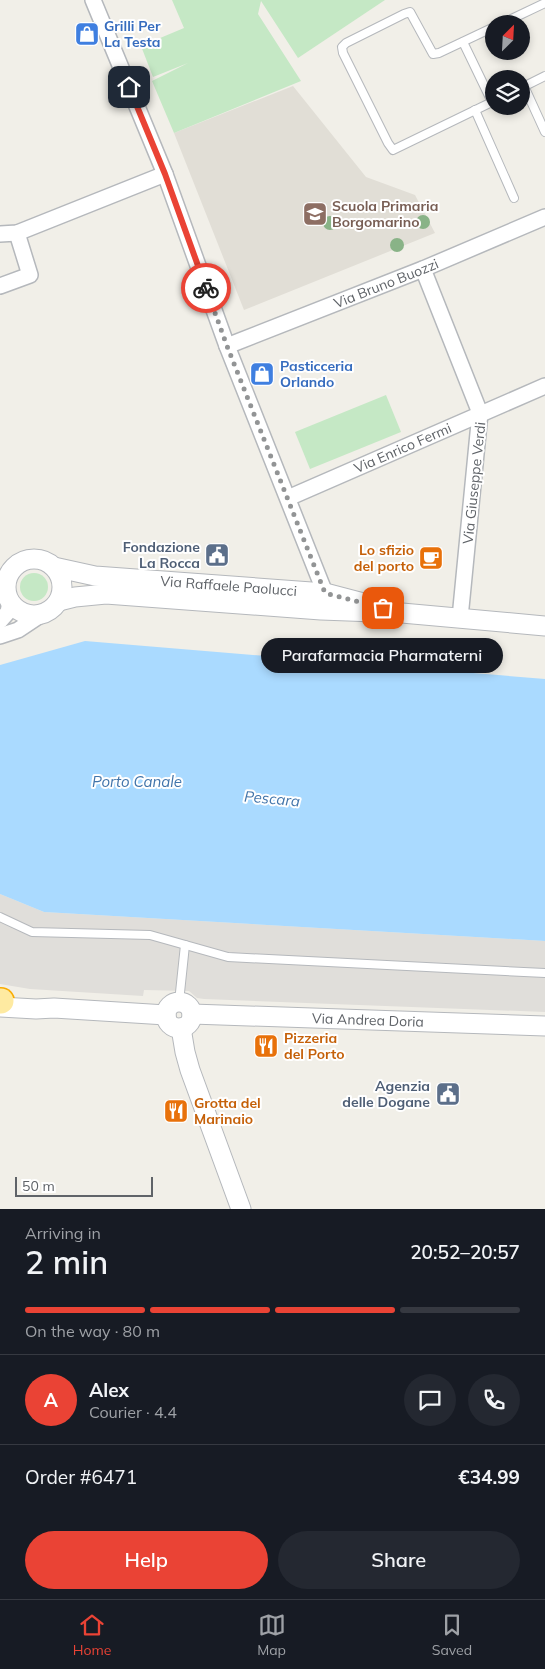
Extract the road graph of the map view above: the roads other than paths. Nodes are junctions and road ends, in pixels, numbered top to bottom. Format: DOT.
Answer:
graph roads {
  1 [pos="94,0"];
  2 [pos="545,3"];
  3 [pos="520,15"];
  4 [pos="485,31"];
  5 [pos="463,42"];
  6 [pos="545,76"];
  7 [pos="530,84"];
  8 [pos="485,86"];
  9 [pos="530,101"];
  10 [pos="485,106"];
  11 [pos="475,110"];
  12 [pos="545,132"];
  13 [pos="165,174"];
  14 [pos="514,198"];
  15 [pos="545,217"];
  16 [pos="17,233"];
  17 [pos="0,234"];
  18 [pos="423,269"];
  19 [pos="6,284"];
  20 [pos="227,346"];
  21 [pos="545,386"];
  22 [pos="480,413"];
  23 [pos="288,498"];
  24 [pos="8,567"];
  25 [pos="54,567"];
  26 [pos="6,597"];
  27 [pos="59,601"];
  28 [pos="323,602"];
  29 [pos="42,614"];
  30 [pos="460,618"];
  31 [pos="0,621"];
  32 [pos="545,626"];
  33 [pos="0,636"];
  34 [pos="0,917"];
  35 [pos="185,945"];
  36 [pos="545,972"];
  37 [pos="0,1001"];
  38 [pos="0,1007"];
  39 [pos="54,1008"];
  40 [pos="180,1015"];
  41 [pos="545,1026"];
  42 [pos="241,1209"];
  1 -- 13 [label="street"];
  2 -- 3 [label="lane"];
  4 -- 5 [label="lane"];
  5 -- 8 [label="lane"];
  5 -- 11 [label="lane"];
  6 -- 7 [label="lane"];
  9 -- 12 [label="lane"];
  10 -- 11 [label="lane"];
  11 -- 14 [label="lane"];
  13 -- 16 [label="street"];
  13 -- 20 [label="street"];
  15 -- 18 [label="street, Via Bruno Buozzi"];
  16 -- 17 [label="street"];
  16 -- 19 [label="street"];
  18 -- 20 [label="street, Via Bruno Buozzi"];
  18 -- 22 [label="street, Via Giuseppe Verdi"];
  20 -- 23 [label="street"];
  21 -- 22 [label="street, Via Enrico Fermi"];
  22 -- 23 [label="street, Via Enrico Fermi"];
  22 -- 30 [label="street, Via Giuseppe Verdi"];
  23 -- 28 [label="street"];
  24 -- 25 [label="street"];
  24 -- 26 [label="street"];
  25 -- 27 [label="street"];
  25 -- 28 [label="street, Via Raffaele Paolucci"];
  26 -- 29 [label="street"];
  26 -- 31 [label="street"];
  27 -- 28 [label="street, Via Raffaele Paolucci"];
  27 -- 29 [label="street"];
  28 -- 30 [label="street, Via Raffaele Paolucci"];
  29 -- 33 [label="street"];
  30 -- 32 [label="street, Via Raffaele Paolucci"];
  34 -- 35 [label="lane"];
  35 -- 36 [label="lane"];
  35 -- 40 [label="lane"];
  37 -- 39 [label="street, Via Andrea Doria"];
  38 -- 39 [label="street, Via Andrea Doria"];
  39 -- 40 [label="street, Via Andrea Doria"];
  40 -- 41 [label="street, Via Andrea Doria"];
  40 -- 42 [label="street"];
}
